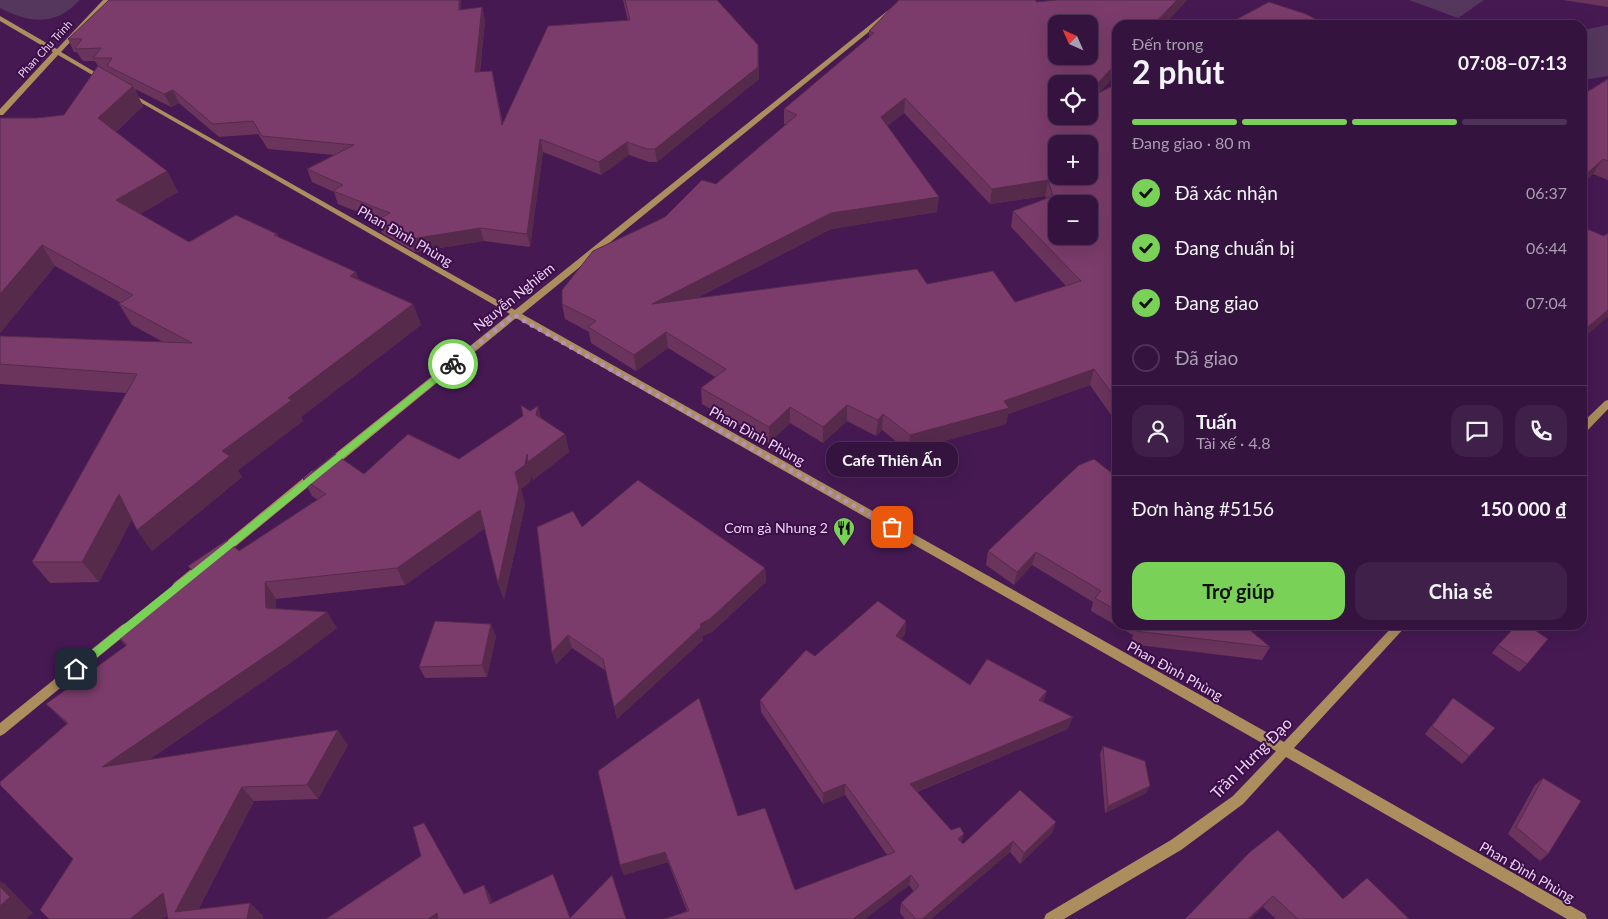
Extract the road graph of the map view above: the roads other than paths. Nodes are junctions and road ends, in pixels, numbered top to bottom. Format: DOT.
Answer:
graph roads {
  1 [pos="106,0"];
  2 [pos="905,0"];
  3 [pos="0,18"];
  4 [pos="56,52"];
  5 [pos="0,113"];
  6 [pos="514,315"];
  7 [pos="1608,403"];
  8 [pos="1587,425"];
  9 [pos="169,594"];
  10 [pos="138,618"];
  11 [pos="1397,630"];
  12 [pos="0,730"];
  13 [pos="1286,749"];
  14 [pos="1051,919"];
  15 [pos="1580,919"];
  1 -- 4 [label="street, Phan Chu Trinh"];
  2 -- 6 [label="street, Nguyễn Nghiêm"];
  3 -- 4 [label="street, Phan Đình Phùng"];
  4 -- 5 [label="street, Phan Chu Trinh"];
  4 -- 6 [label="street, Phan Đình Phùng"];
  6 -- 9 [label="street, Nguyễn Nghiêm"];
  6 -- 13 [label="street, Phan Đình Phùng"];
  7 -- 8 [label="street"];
  10 -- 12 [label="street"];
  11 -- 13 [label="street, Trần Hưng Đạo"];
  13 -- 14 [label="street, Trần Hưng Đạo"];
  13 -- 15 [label="street, Phan Đình Phùng"];
}
